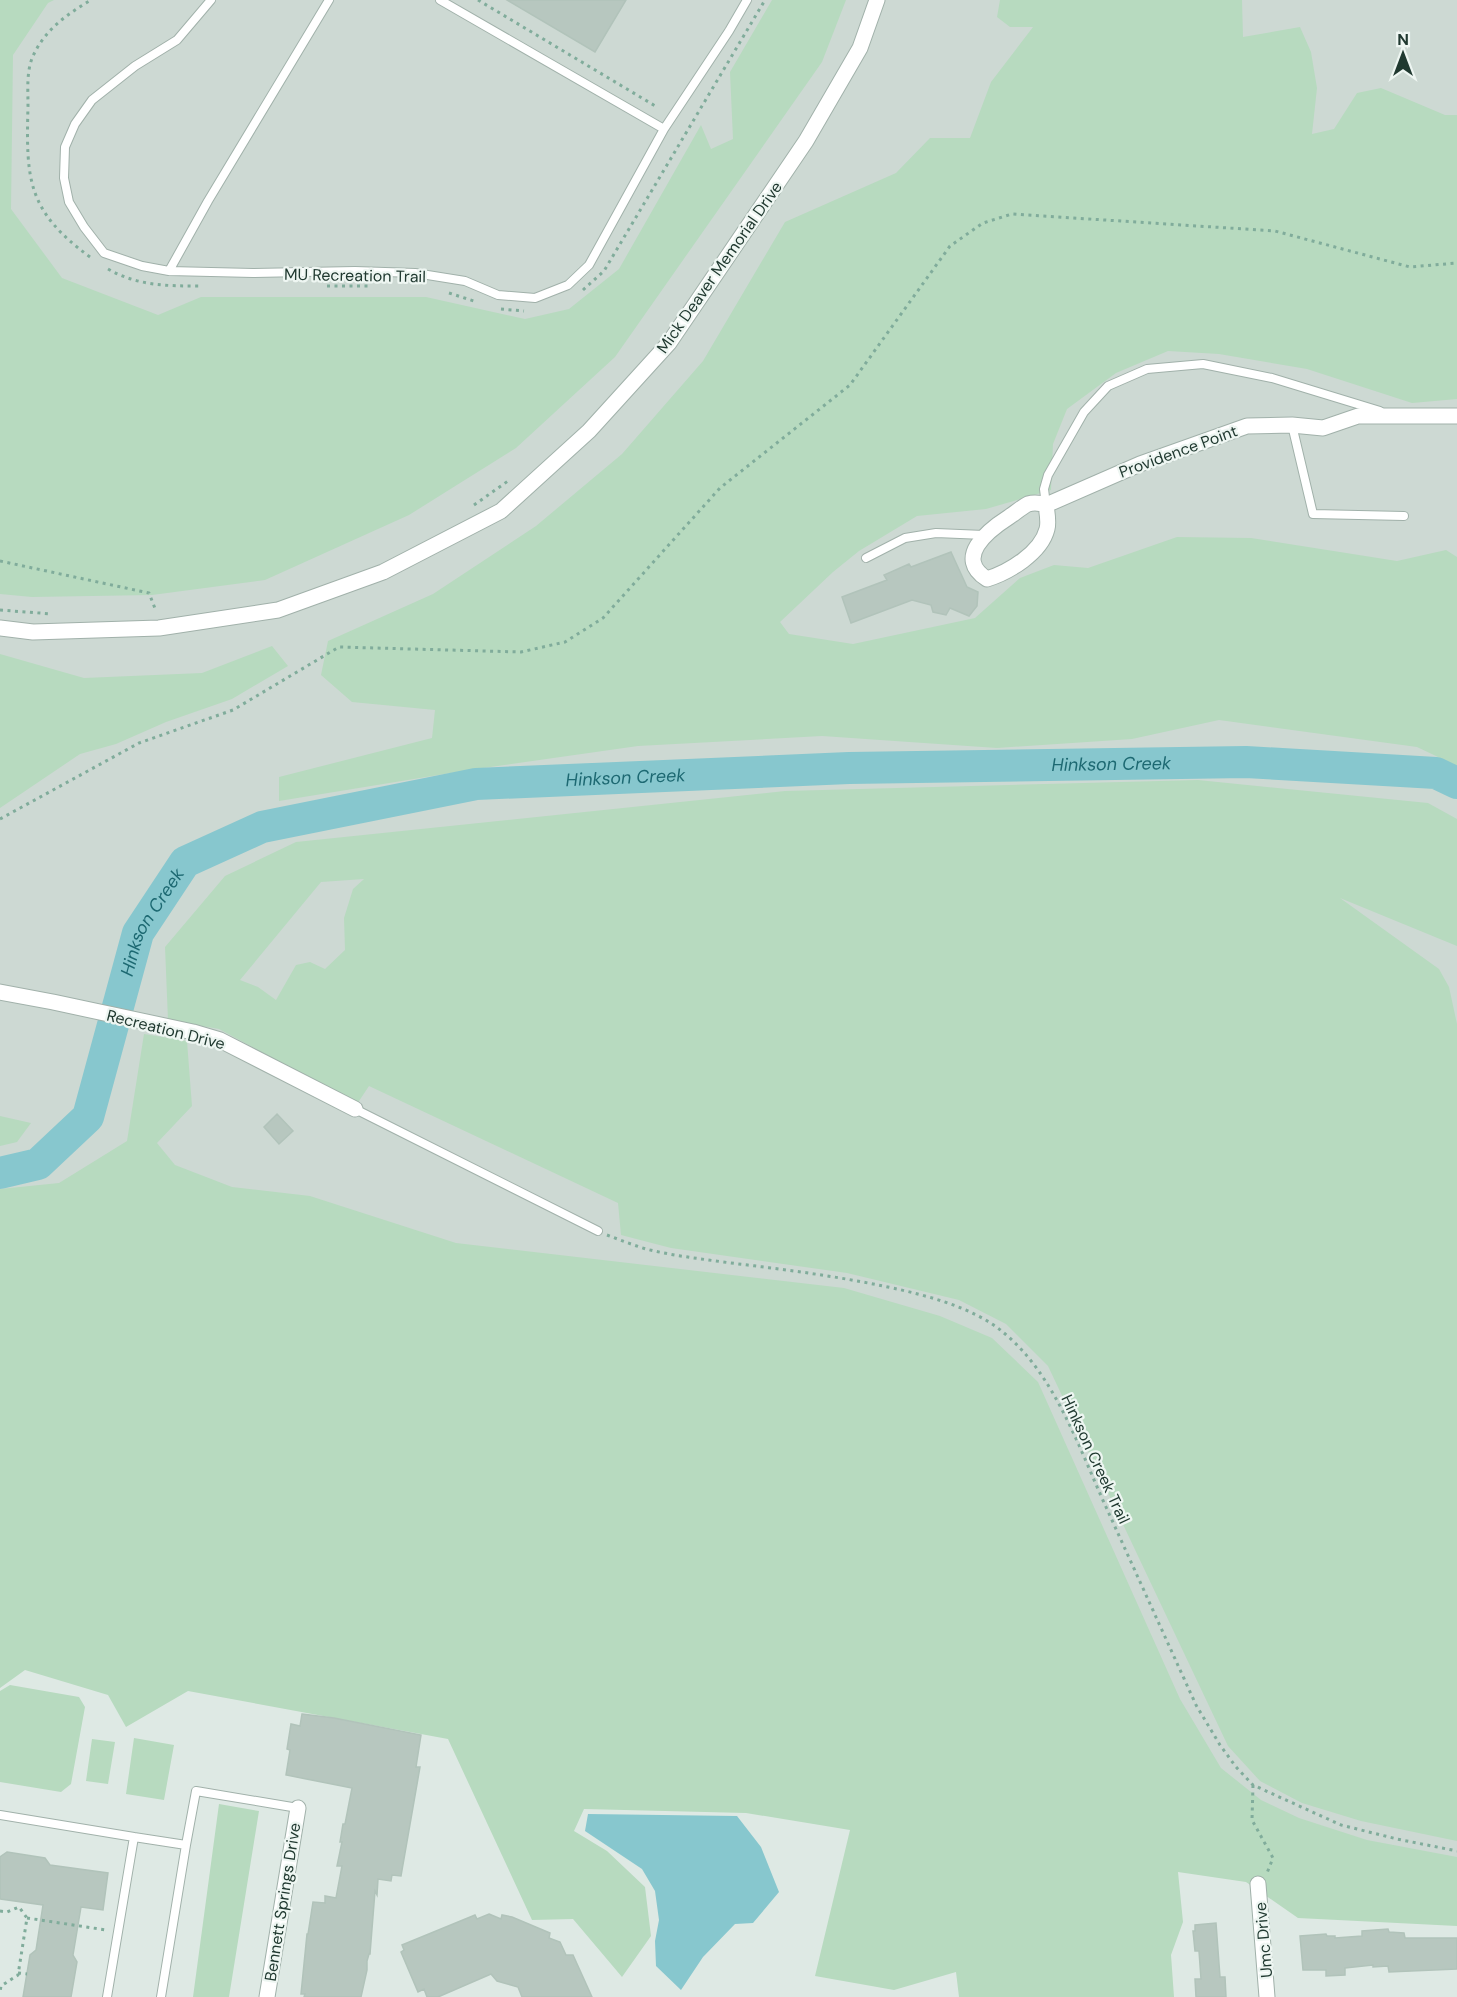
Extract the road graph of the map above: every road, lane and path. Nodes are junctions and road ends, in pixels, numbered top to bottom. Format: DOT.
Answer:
graph roads {
  1 [pos="91,0"];
  2 [pos="211,0"];
  3 [pos="329,0"];
  4 [pos="440,0"];
  5 [pos="478,0"];
  6 [pos="747,0"];
  7 [pos="765,0"];
  8 [pos="877,0"];
  9 [pos="657,107"];
  10 [pos="664,129"];
  11 [pos="97,262"];
  12 [pos="1457,263"];
  13 [pos="106,268"];
  14 [pos="169,270"];
  15 [pos="205,286"];
  16 [pos="322,286"];
  17 [pos="378,286"];
  18 [pos="448,292"];
  19 [pos="579,292"];
  20 [pos="480,303"];
  21 [pos="497,308"];
  22 [pos="530,310"];
  23 [pos="1390,414"];
  24 [pos="1457,416"];
  25 [pos="1292,425"];
  26 [pos="510,479"];
  27 [pos="1046,505"];
  28 [pos="466,511"];
  29 [pos="1404,516"];
  30 [pos="986,534"];
  31 [pos="866,558"];
  32 [pos="0,561"];
  33 [pos="164,613"];
  34 [pos="0,628"];
  35 [pos="0,819"];
  36 [pos="0,992"];
  37 [pos="356,1109"];
  38 [pos="598,1231"];
  39 [pos="1253,1785"];
  40 [pos="298,1808"];
  41 [pos="0,1815"];
  42 [pos="134,1838"];
  43 [pos="186,1845"];
  44 [pos="1457,1851"];
  45 [pos="1258,1884"];
  46 [pos="20,1902"];
  47 [pos="19,1907"];
  48 [pos="0,1911"];
  49 [pos="27,1918"];
  50 [pos="118,1932"];
  51 [pos="18,1973"];
  52 [pos="27,1974"];
  53 [pos="0,1984"];
  54 [pos="0,1992"];
  55 [pos="107,1997"];
  56 [pos="161,1997"];
  57 [pos="267,1997"];
  58 [pos="1268,1997"];
  1 -- 11 [label="path"];
  2 -- 14 [label="lane"];
  3 -- 14 [label="lane"];
  4 -- 10 [label="lane"];
  5 -- 9 [label="path"];
  6 -- 10 [label="lane"];
  7 -- 19 [label="path"];
  8 -- 34 [label="street, Mick Deaver Memorial Drive"];
  10 -- 14 [label="lane"];
  12 -- 35 [label="path"];
  13 -- 15 [label="path"];
  16 -- 17 [label="path, MU Recreation Trail"];
  18 -- 20 [label="path, MU Recreation Trail"];
  21 -- 22 [label="path"];
  23 -- 24 [label="street, Providence Point"];
  23 -- 25 [label="street, Providence Point"];
  23 -- 27 [label="lane"];
  25 -- 27 [label="street, Providence Point"];
  25 -- 29 [label="lane"];
  26 -- 28 [label="path"];
  27 -- 30 [label="street, Providence Point"];
  27 -- 30 [label="street, Providence Point"];
  30 -- 31 [label="lane"];
  32 -- 33 [label="path"];
  36 -- 37 [label="street, Recreation Drive"];
  37 -- 38 [label="lane"];
  38 -- 39 [label="path, Hinkson Creek Trail"];
  39 -- 44 [label="path, Hinkson Creek Trail"];
  39 -- 45 [label="path"];
  40 -- 43 [label="lane"];
  40 -- 57 [label="street, Bennett Springs Drive"];
  41 -- 42 [label="lane"];
  42 -- 43 [label="lane"];
  42 -- 50 [label="lane"];
  43 -- 56 [label="lane"];
  45 -- 58 [label="street, Umc Drive"];
  46 -- 47 [label="path"];
  47 -- 48 [label="path"];
  47 -- 49 [label="path"];
  49 -- 50 [label="path"];
  49 -- 51 [label="path"];
  50 -- 55 [label="lane"];
  51 -- 52 [label="path"];
  51 -- 53 [label="path"];
  53 -- 54 [label="path"];
}
